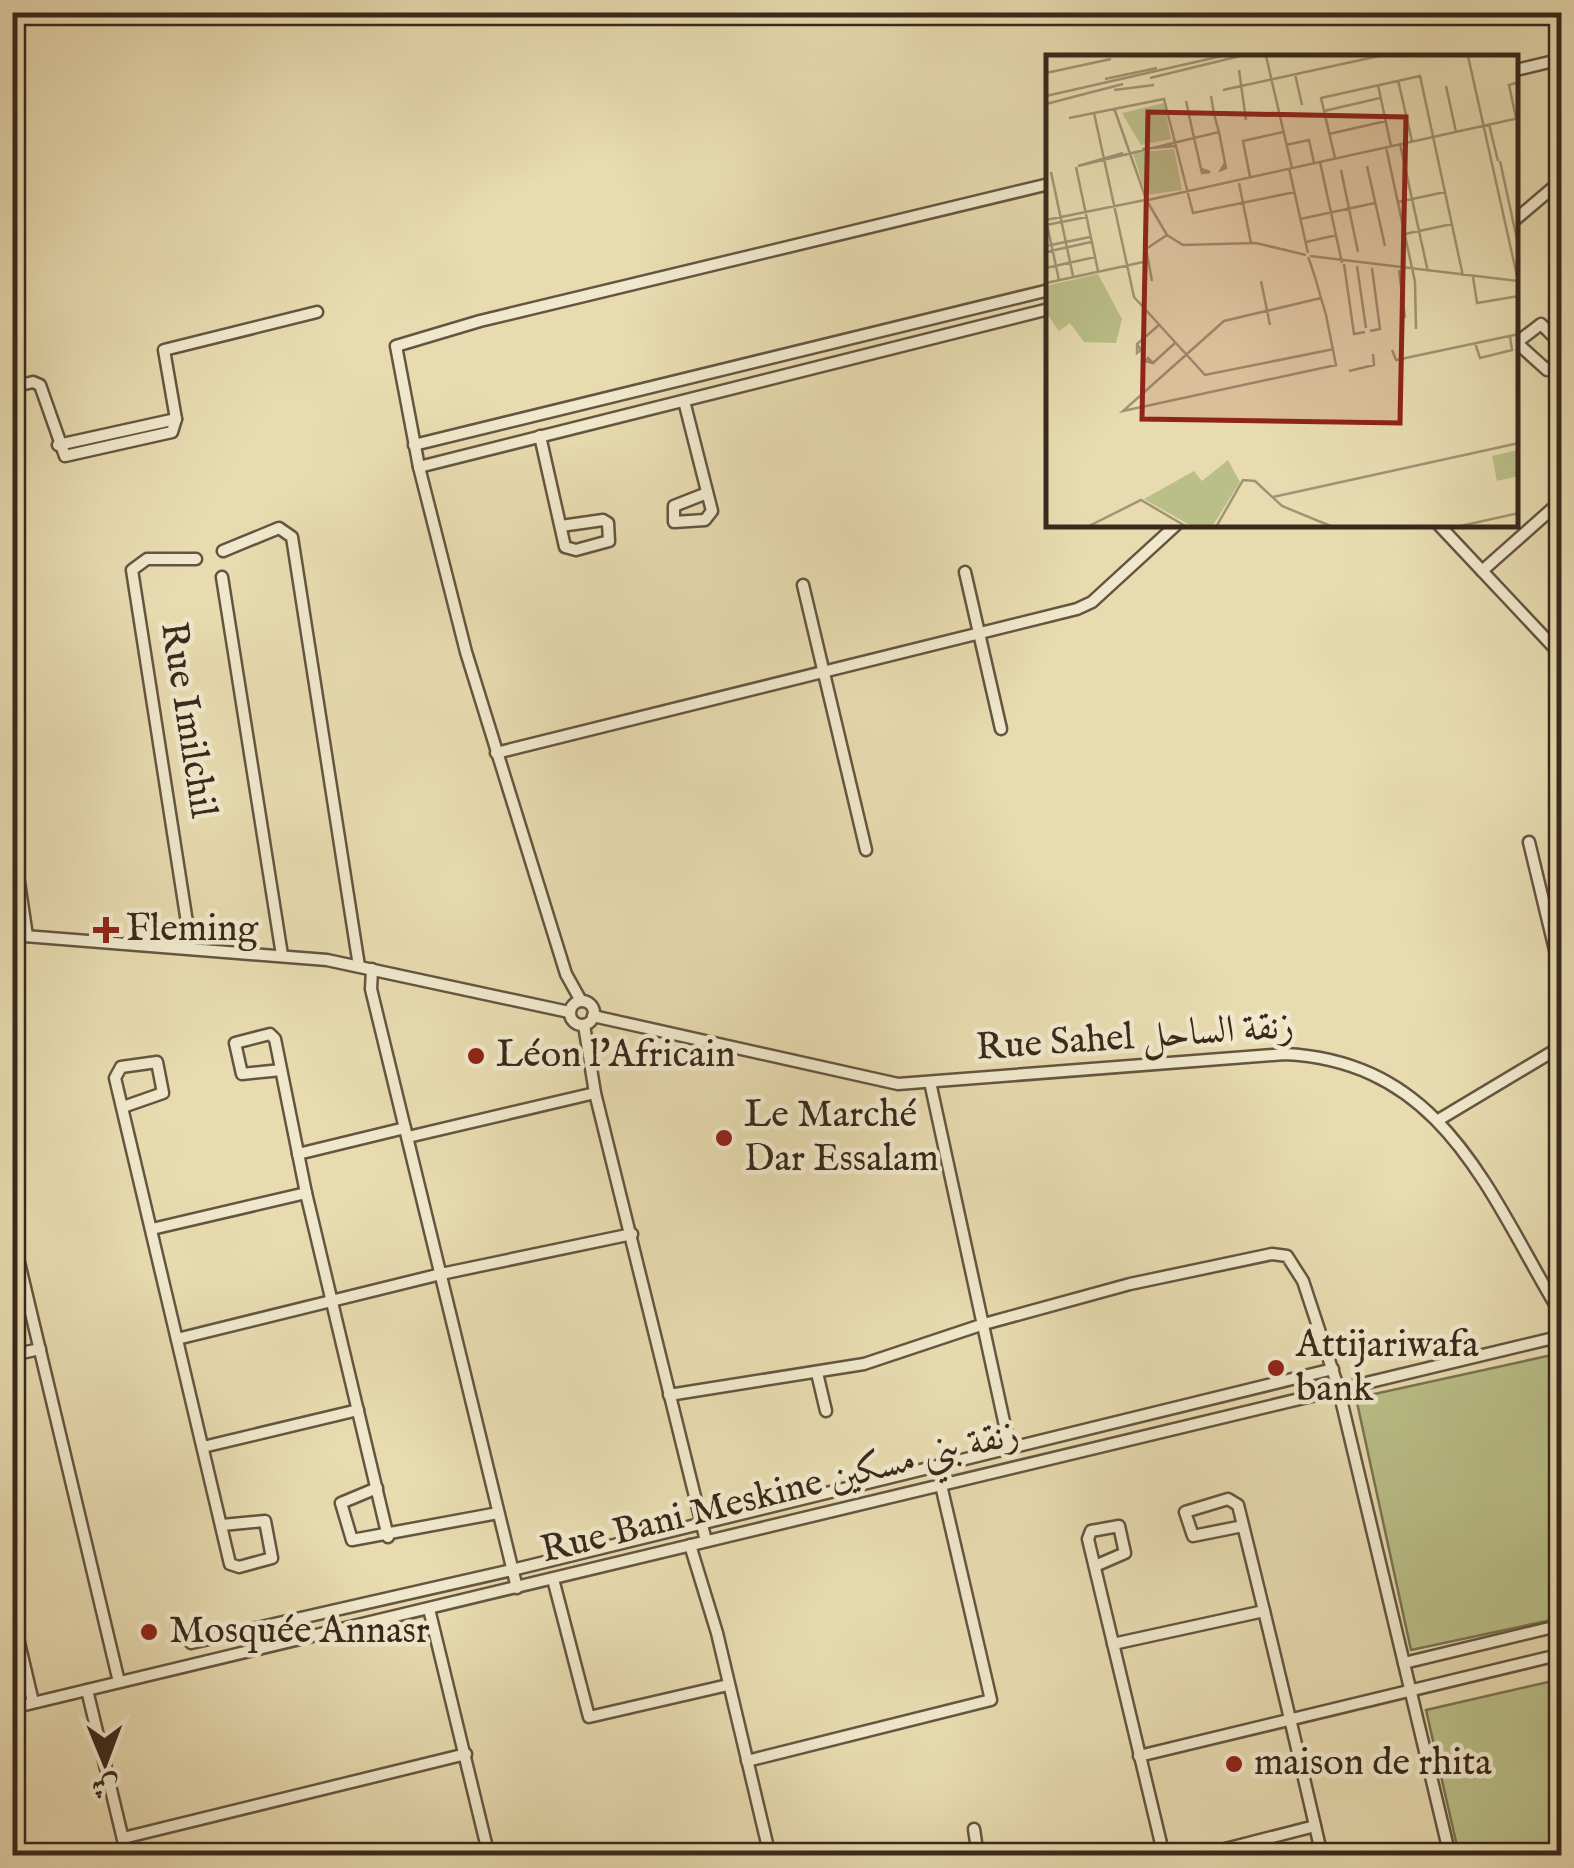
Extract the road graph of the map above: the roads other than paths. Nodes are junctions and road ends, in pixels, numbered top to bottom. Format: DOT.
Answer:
graph roads {
  1 [pos="1562,58"];
  2 [pos="1519,69"];
  3 [pos="1562,180"];
  4 [pos="1046,185"];
  5 [pos="1519,216"];
  6 [pos="1046,291"];
  7 [pos="1046,311"];
  8 [pos="317,312"];
  9 [pos="1519,341"];
  10 [pos="1562,344"];
  11 [pos="1519,345"];
  12 [pos="1562,358"];
  13 [pos="740,367"];
  14 [pos="12,386"];
  15 [pos="744,387"];
  16 [pos="684,401"];
  17 [pos="540,436"];
  18 [pos="414,445"];
  19 [pos="419,467"];
  20 [pos="707,493"];
  21 [pos="1562,500"];
  22 [pos="561,526"];
  23 [pos="1173,528"];
  24 [pos="1442,528"];
  25 [pos="224,550"];
  26 [pos="196,560"];
  27 [pos="1482,571"];
  28 [pos="965,572"];
  29 [pos="222,577"];
  30 [pos="802,585"];
  31 [pos="979,633"];
  32 [pos="1562,656"];
  33 [pos="824,674"];
  34 [pos="1001,729"];
  35 [pos="496,753"];
  36 [pos="12,835"];
  37 [pos="1528,842"];
  38 [pos="866,850"];
  39 [pos="12,934"];
  40 [pos="26,936"];
  41 [pos="191,948"];
  42 [pos="282,955"];
  43 [pos="1560,962"];
  44 [pos="359,966"];
  45 [pos="372,969"];
  46 [pos="1562,979"];
  47 [pos="581,1001"];
  48 [pos="570,1012"];
  49 [pos="593,1016"];
  50 [pos="584,1026"];
  51 [pos="1562,1046"];
  52 [pos="281,1070"];
  53 [pos="930,1082"];
  54 [pos="595,1093"];
  55 [pos="123,1107"];
  56 [pos="1440,1119"];
  57 [pos="407,1133"];
  58 [pos="298,1154"];
  59 [pos="306,1193"];
  60 [pos="152,1230"];
  61 [pos="12,1232"];
  62 [pos="632,1234"];
  63 [pos="441,1274"];
  64 [pos="333,1303"];
  65 [pos="1562,1316"];
  66 [pos="984,1324"];
  67 [pos="1562,1336"];
  68 [pos="177,1339"];
  69 [pos="40,1350"];
  70 [pos="12,1355"];
  71 [pos="1333,1369"];
  72 [pos="817,1373"];
  73 [pos="1338,1387"];
  74 [pos="670,1395"];
  75 [pos="358,1410"];
  76 [pos="826,1411"];
  77 [pos="202,1446"];
  78 [pos="1010,1448"];
  79 [pos="941,1484"];
  80 [pos="377,1488"];
  81 [pos="498,1512"];
  82 [pos="701,1521"];
  83 [pos="222,1525"];
  84 [pos="1243,1526"];
  85 [pos="388,1536"];
  86 [pos="706,1541"];
  87 [pos="690,1544"];
  88 [pos="1095,1566"];
  89 [pos="512,1570"];
  90 [pos="553,1580"];
  91 [pos="517,1588"];
  92 [pos="429,1609"];
  93 [pos="1264,1611"];
  94 [pos="12,1613"];
  95 [pos="1562,1625"];
  96 [pos="191,1643"];
  97 [pos="1113,1644"];
  98 [pos="1562,1654"];
  99 [pos="1404,1663"];
  100 [pos="119,1682"];
  101 [pos="728,1685"];
  102 [pos="87,1690"];
  103 [pos="1410,1691"];
  104 [pos="34,1702"];
  105 [pos="12,1708"];
  106 [pos="1290,1719"];
  107 [pos="466,1754"];
  108 [pos="1140,1756"];
  109 [pos="747,1762"];
  110 [pos="1315,1826"];
  111 [pos="974,1828"];
  112 [pos="122,1838"];
  113 [pos="127,1856"];
  114 [pos="489,1856"];
  115 [pos="770,1856"];
  116 [pos="978,1856"];
  117 [pos="1164,1856"];
  118 [pos="1198,1856"];
  119 [pos="1322,1856"];
  120 [pos="1450,1856"];
  1 -- 2 [label="street"];
  3 -- 5 [label="street"];
  4 -- 18 [label="street"];
  6 -- 13 [label="street"];
  7 -- 15 [label="street"];
  8 -- 14 [label="street"];
  9 -- 10 [label="street"];
  11 -- 12 [label="street"];
  13 -- 15 [label="street"];
  13 -- 18 [label="street"];
  15 -- 16 [label="street"];
  16 -- 17 [label="street"];
  16 -- 20 [label="street"];
  17 -- 19 [label="street"];
  17 -- 22 [label="street"];
  18 -- 19 [label="street"];
  19 -- 35 [label="street"];
  21 -- 27 [label="street"];
  22 -- 22 [label="street"];
  23 -- 31 [label="street"];
  24 -- 27 [label="street"];
  25 -- 44 [label="street"];
  26 -- 41 [label="street, Rue Imilchil"];
  27 -- 32 [label="street"];
  28 -- 31 [label="street"];
  29 -- 42 [label="street"];
  30 -- 33 [label="street"];
  31 -- 33 [label="street"];
  31 -- 34 [label="street"];
  33 -- 35 [label="street"];
  33 -- 38 [label="street"];
  35 -- 47 [label="street"];
  36 -- 40 [label="street"];
  37 -- 43 [label="street"];
  39 -- 40 [label="street"];
  40 -- 41 [label="street"];
  41 -- 42 [label="street"];
  42 -- 44 [label="street"];
  43 -- 46 [label="street"];
  44 -- 45 [label="street"];
  45 -- 48 [label="street"];
  45 -- 57 [label="street"];
  47 -- 48 [label="street"];
  47 -- 49 [label="street"];
  48 -- 50 [label="street"];
  49 -- 50 [label="street"];
  49 -- 53 [label="street, Rue Sahel زنقة الساحل"];
  50 -- 54 [label="street"];
  51 -- 56 [label="street"];
  52 -- 52 [label="street"];
  52 -- 58 [label="street"];
  53 -- 56 [label="street, Rue Sahel زنقة الساحل"];
  53 -- 66 [label="street"];
  54 -- 57 [label="street"];
  54 -- 62 [label="street"];
  55 -- 55 [label="street"];
  55 -- 60 [label="street"];
  56 -- 65 [label="street, Rue Sahel زنقة الساحل"];
  57 -- 58 [label="street"];
  57 -- 63 [label="street"];
  58 -- 59 [label="street"];
  59 -- 60 [label="street"];
  59 -- 64 [label="street"];
  60 -- 68 [label="street"];
  61 -- 69 [label="street"];
  62 -- 63 [label="street"];
  62 -- 74 [label="street"];
  63 -- 64 [label="street"];
  63 -- 81 [label="street"];
  64 -- 68 [label="street"];
  64 -- 75 [label="street"];
  66 -- 71 [label="street"];
  66 -- 72 [label="street"];
  66 -- 78 [label="street"];
  67 -- 73 [label="street, Rue Bani Meskine زنقة بني مسكين"];
  68 -- 77 [label="street"];
  69 -- 70 [label="street"];
  69 -- 100 [label="street"];
  71 -- 73 [label="street"];
  71 -- 78 [label="street"];
  72 -- 74 [label="street"];
  72 -- 76 [label="street"];
  73 -- 79 [label="street, Rue Bani Meskine زنقة بني مسكين"];
  73 -- 99 [label="street"];
  74 -- 82 [label="street"];
  75 -- 77 [label="street"];
  75 -- 80 [label="street"];
  77 -- 83 [label="street"];
  78 -- 82 [label="street"];
  79 -- 86 [label="street, Rue Bani Meskine زنقة بني مسكين"];
  79 -- 109 [label="street"];
  80 -- 85 [label="street"];
  80 -- 85 [label="street"];
  81 -- 85 [label="street"];
  81 -- 89 [label="street"];
  82 -- 86 [label="street"];
  82 -- 89 [label="street"];
  83 -- 83 [label="street"];
  84 -- 84 [label="street"];
  84 -- 93 [label="street"];
  86 -- 87 [label="street, Rue Bani Meskine زنقة بني مسكين"];
  87 -- 90 [label="street, Rue Bani Meskine زنقة بني مسكين"];
  87 -- 101 [label="street"];
  88 -- 88 [label="street"];
  88 -- 97 [label="street"];
  89 -- 91 [label="street"];
  89 -- 96 [label="street"];
  90 -- 91 [label="street, Rue Bani Meskine زنقة بني مسكين"];
  90 -- 101 [label="street"];
  91 -- 92 [label="street, Rue Bani Meskine زنقة بني مسكين"];
  92 -- 100 [label="street, Rue Bani Meskine زنقة بني مسكين"];
  92 -- 107 [label="street"];
  93 -- 97 [label="street"];
  93 -- 106 [label="street"];
  94 -- 104 [label="street"];
  95 -- 99 [label="street"];
  97 -- 108 [label="street"];
  98 -- 103 [label="street"];
  99 -- 103 [label="street"];
  100 -- 102 [label="street, Rue Bani Meskine زنقة بني مسكين"];
  101 -- 109 [label="street"];
  102 -- 104 [label="street, Rue Bani Meskine زنقة بني مسكين"];
  102 -- 112 [label="street"];
  103 -- 106 [label="street"];
  103 -- 120 [label="street"];
  104 -- 105 [label="street, Rue Bani Meskine زنقة بني مسكين"];
  106 -- 108 [label="street"];
  106 -- 110 [label="street"];
  107 -- 112 [label="street"];
  107 -- 114 [label="street"];
  108 -- 117 [label="street"];
  109 -- 115 [label="street"];
  110 -- 118 [label="street"];
  110 -- 119 [label="street"];
  111 -- 116 [label="street"];
  112 -- 113 [label="street"];
}
